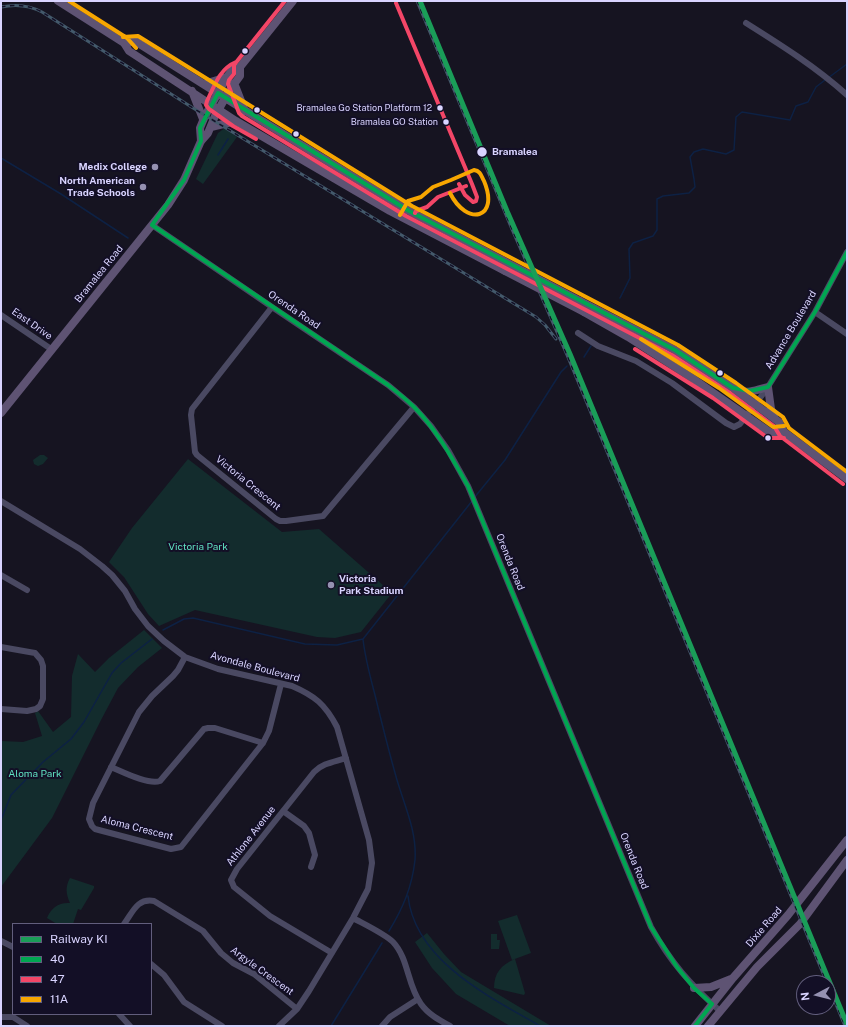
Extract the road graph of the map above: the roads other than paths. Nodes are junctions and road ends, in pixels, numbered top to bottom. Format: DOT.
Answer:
graph roads {
  1 [pos="58,1"];
  2 [pos="293,1"];
  3 [pos="746,23"];
  4 [pos="124,43"];
  5 [pos="240,67"];
  6 [pos="227,77"];
  7 [pos="234,83"];
  8 [pos="204,84"];
  9 [pos="192,91"];
  10 [pos="218,93"];
  11 [pos="847,95"];
  12 [pos="225,98"];
  13 [pos="212,104"];
  14 [pos="219,109"];
  15 [pos="245,111"];
  16 [pos="203,119"];
  17 [pos="236,121"];
  18 [pos="210,127"];
  19 [pos="200,141"];
  20 [pos="409,211"];
  21 [pos="404,219"];
  22 [pos="152,224"];
  23 [pos="847,252"];
  24 [pos="272,307"];
  25 [pos="815,312"];
  26 [pos="1,315"];
  27 [pos="578,333"];
  28 [pos="847,334"];
  29 [pos="51,349"];
  30 [pos="768,387"];
  31 [pos="733,388"];
  32 [pos="755,404"];
  33 [pos="414,407"];
  34 [pos="1,413"];
  35 [pos="746,415"];
  36 [pos="776,419"];
  37 [pos="784,432"];
  38 [pos="847,479"];
  39 [pos="1,501"];
  40 [pos="1,575"];
  41 [pos="27,590"];
  42 [pos="1,647"];
  43 [pos="185,657"];
  44 [pos="281,684"];
  45 [pos="1,709"];
  46 [pos="264,743"];
  47 [pos="346,758"];
  48 [pos="111,767"];
  49 [pos="283,811"];
  50 [pos="847,840"];
  51 [pos="847,860"];
  52 [pos="311,867"];
  53 [pos="354,918"];
  54 [pos="125,923"];
  55 [pos="1,941"];
  56 [pos="12,946"];
  57 [pos="332,953"];
  58 [pos="152,965"];
  59 [pos="733,978"];
  60 [pos="694,988"];
  61 [pos="418,999"];
  62 [pos="712,1004"];
  63 [pos="297,1009"];
  64 [pos="720,1011"];
  65 [pos="120,1015"];
  66 [pos="1,1017"];
  67 [pos="27,1026"];
  68 [pos="130,1026"];
  69 [pos="222,1026"];
  70 [pos="279,1026"];
  71 [pos="382,1026"];
  72 [pos="450,1026"];
  73 [pos="695,1026"];
  74 [pos="708,1026"];
  1 -- 4 [label="main road"];
  2 -- 5 [label="main road, Bramalea Road"];
  3 -- 11 [label="street"];
  4 -- 8 [label="main road"];
  4 -- 9 [label="main road"];
  5 -- 6 [label="main road, Bramalea Road"];
  5 -- 7 [label="main road, Bramalea Road"];
  6 -- 8 [label="main road"];
  6 -- 10 [label="main road, Bramalea Road"];
  7 -- 12 [label="main road, Bramalea Road"];
  7 -- 15 [label="main road"];
  8 -- 10 [label="main road"];
  9 -- 13 [label="main road"];
  9 -- 16 [label="main road"];
  10 -- 12 [label="main road"];
  10 -- 13 [label="main road, Bramalea Road"];
  12 -- 14 [label="main road, Bramalea Road"];
  12 -- 15 [label="main road"];
  13 -- 14 [label="main road"];
  13 -- 16 [label="main road, Bramalea Road"];
  14 -- 17 [label="main road"];
  14 -- 18 [label="main road, Bramalea Road"];
  15 -- 20 [label="main road"];
  16 -- 19 [label="main road, Bramalea Road"];
  17 -- 18 [label="main road"];
  17 -- 21 [label="main road"];
  18 -- 19 [label="main road, Bramalea Road"];
  19 -- 22 [label="main road, Bramalea Road"];
  20 -- 21 [label="main road"];
  20 -- 31 [label="main road, bridge"];
  21 -- 35 [label="main road, bridge"];
  22 -- 24 [label="street, Orenda Road"];
  22 -- 29 [label="main road, Bramalea Road"];
  23 -- 25 [label="street, Advance Boulevard"];
  24 -- 33 [label="street, Orenda Road"];
  24 -- 33 [label="street, Victoria Crescent"];
  25 -- 28 [label="street"];
  25 -- 30 [label="street, Advance Boulevard"];
  26 -- 29 [label="street, East Drive"];
  27 -- 35 [label="street, Advance Boulevard"];
  29 -- 34 [label="main road, Bramalea Road"];
  30 -- 31 [label="main road"];
  30 -- 32 [label="street, Advance Boulevard"];
  30 -- 36 [label="main road"];
  31 -- 32 [label="main road"];
  32 -- 35 [label="street, Advance Boulevard"];
  32 -- 36 [label="main road"];
  33 -- 60 [label="street, Orenda Road"];
  35 -- 37 [label="main road"];
  36 -- 37 [label="main road"];
  37 -- 38 [label="main road"];
  39 -- 43 [label="street, Avondale Boulevard"];
  40 -- 41 [label="street"];
  42 -- 45 [label="street"];
  43 -- 44 [label="street, Avondale Boulevard"];
  43 -- 48 [label="street, Aloma Crescent"];
  44 -- 46 [label="street, Aloma Crescent"];
  44 -- 47 [label="street, Avondale Boulevard"];
  46 -- 48 [label="street"];
  46 -- 48 [label="street, Aloma Crescent"];
  47 -- 49 [label="street, Athlone Avenue"];
  47 -- 53 [label="street, Avondale Boulevard"];
  49 -- 52 [label="street"];
  49 -- 57 [label="street, Athlone Avenue"];
  50 -- 59 [label="main road, Dixie Road"];
  51 -- 64 [label="main road"];
  53 -- 57 [label="street, Avondale Boulevard"];
  53 -- 61 [label="street"];
  54 -- 63 [label="street, Argyle Crescent"];
  55 -- 56 [label="street"];
  57 -- 63 [label="street, Avondale Boulevard"];
  58 -- 69 [label="street"];
  59 -- 60 [label="main road"];
  59 -- 62 [label="main road, Dixie Road"];
  60 -- 62 [label="street, Orenda Road"];
  61 -- 71 [label="street"];
  61 -- 72 [label="street"];
  62 -- 64 [label="street, Orenda Road"];
  62 -- 73 [label="main road, Dixie Road"];
  63 -- 70 [label="street, Avondale Boulevard"];
  64 -- 74 [label="main road"];
  65 -- 68 [label="street"];
  66 -- 67 [label="street"];
}
